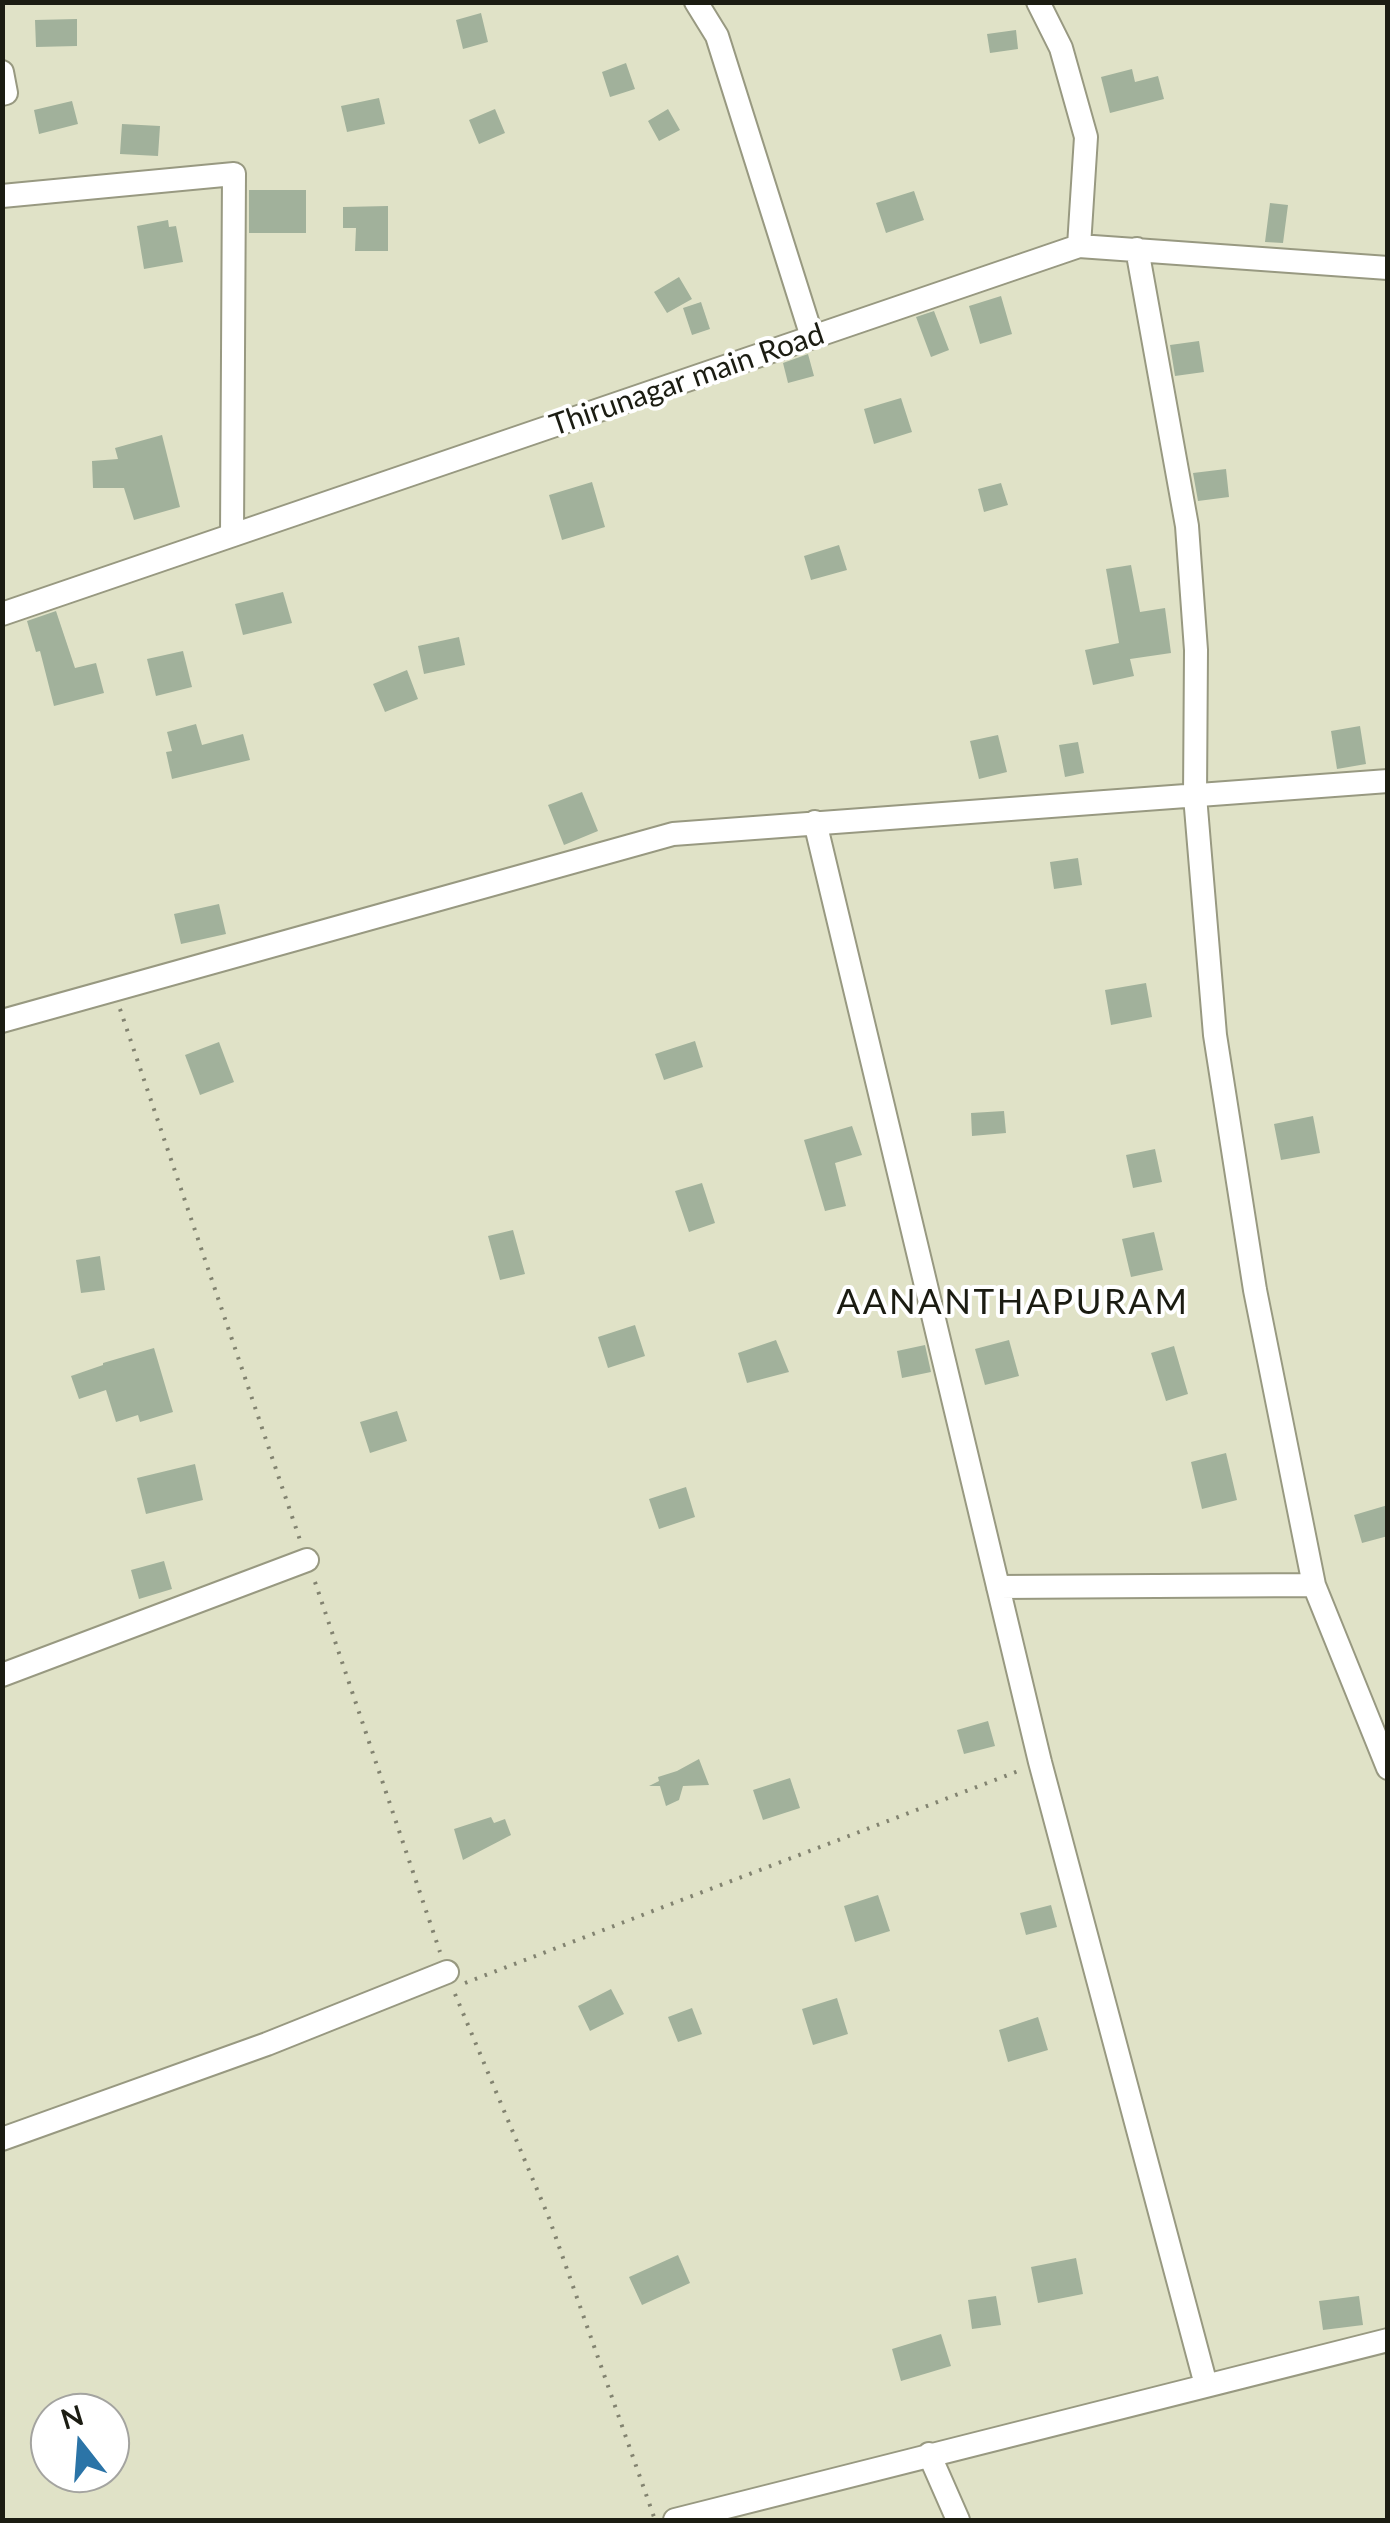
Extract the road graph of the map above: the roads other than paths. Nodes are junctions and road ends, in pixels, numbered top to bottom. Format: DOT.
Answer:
graph roads {
  1 [pos="696,2"];
  2 [pos="1038,2"];
  3 [pos="2,72"];
  4 [pos="2,94"];
  5 [pos="2,196"];
  6 [pos="1079,246"];
  7 [pos="1137,249"];
  8 [pos="1388,268"];
  9 [pos="812,337"];
  10 [pos="232,536"];
  11 [pos="2,614"];
  12 [pos="1388,782"];
  13 [pos="1195,796"];
  14 [pos="814,822"];
  15 [pos="2,1021"];
  16 [pos="308,1560"];
  17 [pos="1314,1585"];
  18 [pos="998,1587"];
  19 [pos="2,1675"];
  20 [pos="1388,1768"];
  21 [pos="447,1972"];
  22 [pos="2,2139"];
  23 [pos="1388,2340"];
  24 [pos="1206,2386"];
  25 [pos="930,2454"];
  26 [pos="675,2520"];
  27 [pos="958,2520"];
  1 -- 9 [label="street"];
  2 -- 6 [label="street"];
  3 -- 4 [label="street"];
  5 -- 10 [label="street"];
  6 -- 7 [label="street, Thirunagar main Road"];
  6 -- 9 [label="street, Thirunagar main Road"];
  7 -- 8 [label="street, Thirunagar main Road"];
  7 -- 13 [label="street"];
  9 -- 10 [label="street, Thirunagar main Road"];
  10 -- 11 [label="street, Thirunagar main Road"];
  12 -- 13 [label="street"];
  13 -- 14 [label="street"];
  13 -- 17 [label="street"];
  14 -- 15 [label="street"];
  14 -- 18 [label="street"];
  16 -- 19 [label="street"];
  17 -- 18 [label="street"];
  17 -- 20 [label="street"];
  18 -- 24 [label="street"];
  21 -- 22 [label="street"];
  23 -- 24 [label="street"];
  24 -- 25 [label="street"];
  25 -- 26 [label="street"];
  25 -- 27 [label="street"];
}
